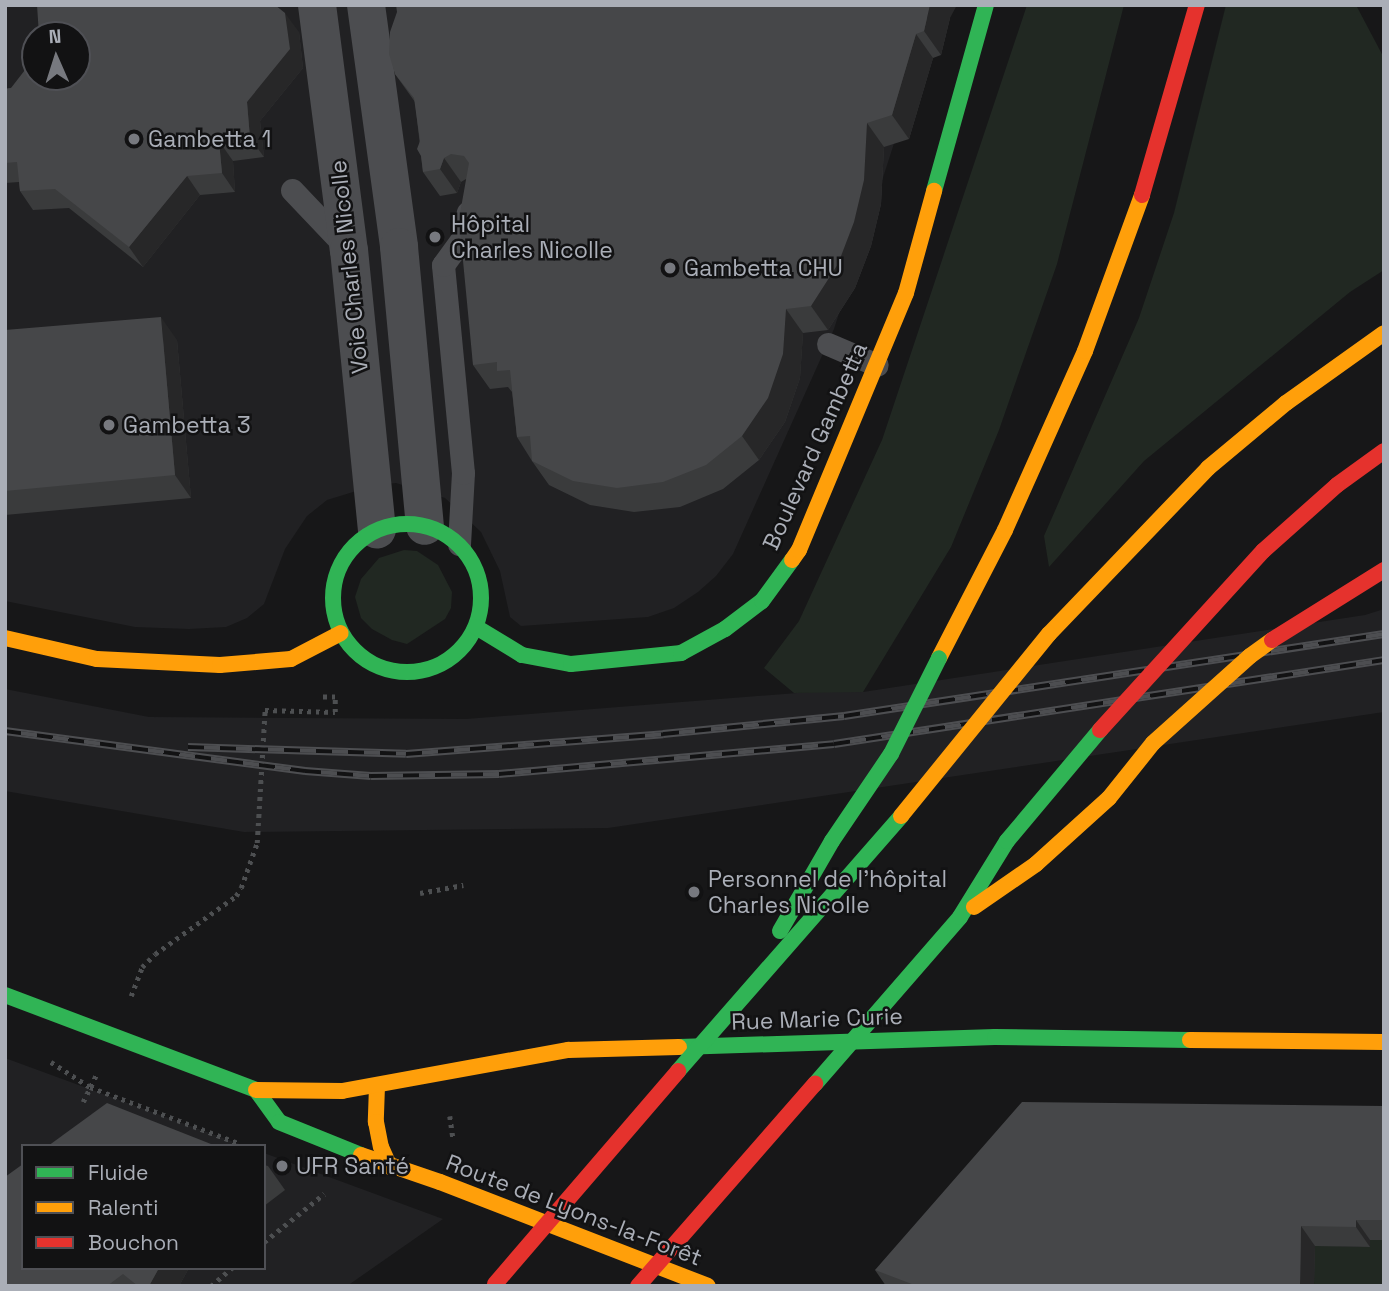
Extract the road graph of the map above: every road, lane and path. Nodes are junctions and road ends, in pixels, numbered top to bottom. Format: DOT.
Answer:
graph roads {
  1 [pos="317,5"];
  2 [pos="366,5"];
  3 [pos="986,5"];
  4 [pos="1196,5"];
  5 [pos="292,190"];
  6 [pos="472,191"];
  7 [pos="398,247"];
  8 [pos="349,250"];
  9 [pos="1384,333"];
  10 [pos="828,344"];
  11 [pos="877,365"];
  12 [pos="1384,451"];
  13 [pos="425,526"];
  14 [pos="377,530"];
  15 [pos="459,544"];
  16 [pos="1384,570"];
  17 [pos="476,627"];
  18 [pos="341,633"];
  19 [pos="5,638"];
  20 [pos="309,697"];
  21 [pos="463,885"];
  22 [pos="420,893"];
  23 [pos="960,916"];
  24 [pos="744,995"];
  25 [pos="6,999"];
  26 [pos="115,1035"];
  27 [pos="1384,1042"];
  28 [pos="41,1056"];
  29 [pos="443,1074"];
  30 [pos="377,1086"];
  31 [pos="90,1087"];
  32 [pos="256,1090"];
  33 [pos="83,1102"];
  34 [pos="241,1144"];
  35 [pos="390,1167"];
  36 [pos="462,1191"];
  37 [pos="324,1194"];
  38 [pos="266,1240"];
  39 [pos="230,1270"];
  40 [pos="494,1285"];
  41 [pos="211,1286"];
  42 [pos="638,1286"];
  43 [pos="708,1286"];
  1 -- 8 [label="street, Voie Charles Nicolle"];
  2 -- 7 [label="street"];
  3 -- 11 [label="main road, Boulevard Gambetta"];
  4 -- 24 [label="main road, bridge"];
  5 -- 8 [label="lane"];
  6 -- 15 [label="lane"];
  7 -- 8 [label="street"];
  7 -- 13 [label="street"];
  8 -- 14 [label="street, Voie Charles Nicolle"];
  9 -- 24 [label="main road, bridge"];
  10 -- 11 [label="lane"];
  11 -- 17 [label="main road, Boulevard Gambetta"];
  12 -- 23 [label="main road, bridge"];
  13 -- 14 [label="main road"];
  13 -- 15 [label="main road"];
  14 -- 18 [label="main road"];
  15 -- 17 [label="main road"];
  16 -- 23 [label="main road, bridge"];
  17 -- 18 [label="main road"];
  18 -- 19 [label="main road"];
  20 -- 26 [label="path"];
  21 -- 22 [label="path"];
  23 -- 42 [label="main road, bridge"];
  24 -- 40 [label="main road, bridge"];
  25 -- 26 [label="main road"];
  26 -- 31 [label="path"];
  26 -- 32 [label="main road"];
  27 -- 29 [label="main road, Rue Marie Curie"];
  28 -- 31 [label="path"];
  29 -- 30 [label="main road, Rue Marie Curie"];
  29 -- 36 [label="path"];
  30 -- 32 [label="main road, Rue Marie Curie"];
  30 -- 35 [label="main road"];
  31 -- 33 [label="path"];
  31 -- 34 [label="path"];
  32 -- 35 [label="main road, Route de Lyons-la-Forêt"];
  35 -- 36 [label="main road, Route de Lyons-la-Forêt"];
  36 -- 43 [label="main road, Route de Lyons-la-Forêt"];
  37 -- 38 [label="path"];
  39 -- 41 [label="path"];
}
